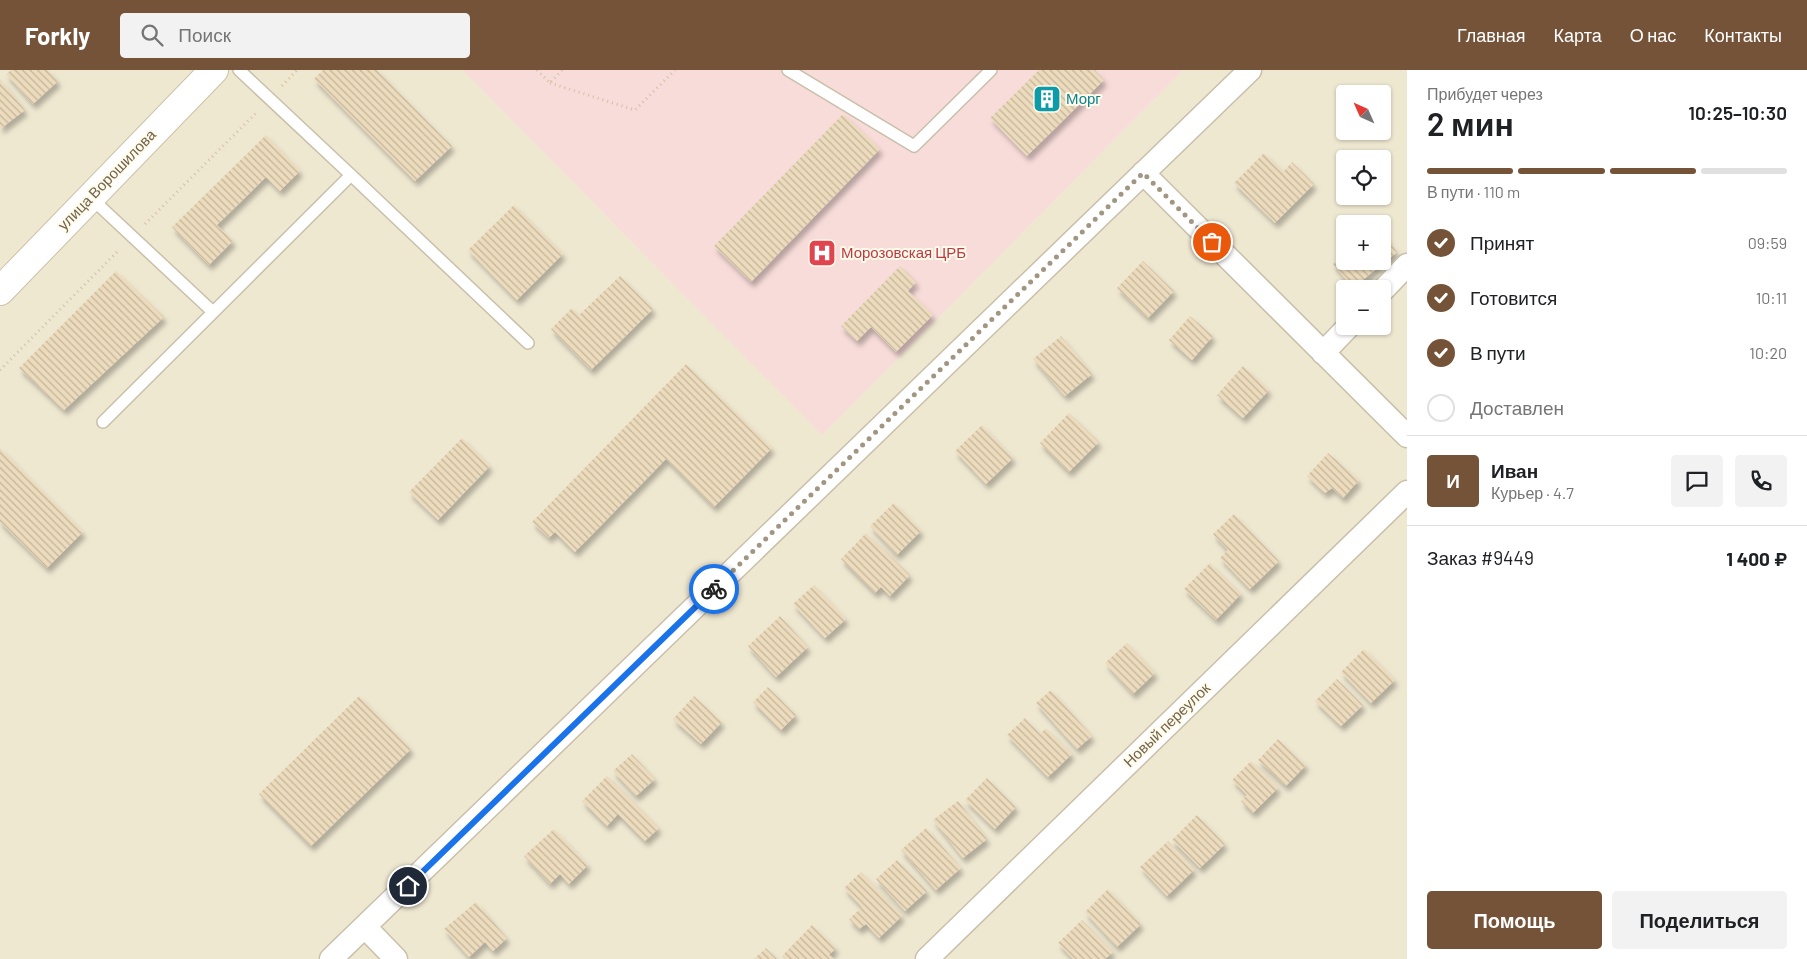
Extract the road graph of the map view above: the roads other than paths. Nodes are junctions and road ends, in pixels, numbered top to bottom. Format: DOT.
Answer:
graph roads {
  1 [pos="214,70"];
  2 [pos="239,70"];
  3 [pos="788,70"];
  4 [pos="991,70"];
  5 [pos="1250,70"];
  6 [pos="1143,173"];
  7 [pos="351,175"];
  8 [pos="91,198"];
  9 [pos="1407,265"];
  10 [pos="1391,282"];
  11 [pos="0,291"];
  12 [pos="213,312"];
  13 [pos="1340,335"];
  14 [pos="528,343"];
  15 [pos="1323,353"];
  16 [pos="103,422"];
  17 [pos="1407,436"];
  18 [pos="1407,492"];
  19 [pos="365,927"];
  20 [pos="331,959"];
  21 [pos="396,959"];
  22 [pos="927,959"];
  1 -- 8 [label="main road, улица Ворошилова"];
  2 -- 7 [label="lane"];
  3 -- 4 [label="lane"];
  5 -- 6 [label="street"];
  6 -- 15 [label="street"];
  6 -- 19 [label="street"];
  7 -- 12 [label="lane"];
  7 -- 14 [label="lane"];
  8 -- 11 [label="main road, улица Ворошилова"];
  8 -- 12 [label="lane"];
  9 -- 10 [label="street"];
  12 -- 16 [label="lane"];
  13 -- 15 [label="street"];
  15 -- 17 [label="street"];
  18 -- 22 [label="street, Новый переулок"];
  19 -- 20 [label="street"];
  19 -- 21 [label="street"];
}
